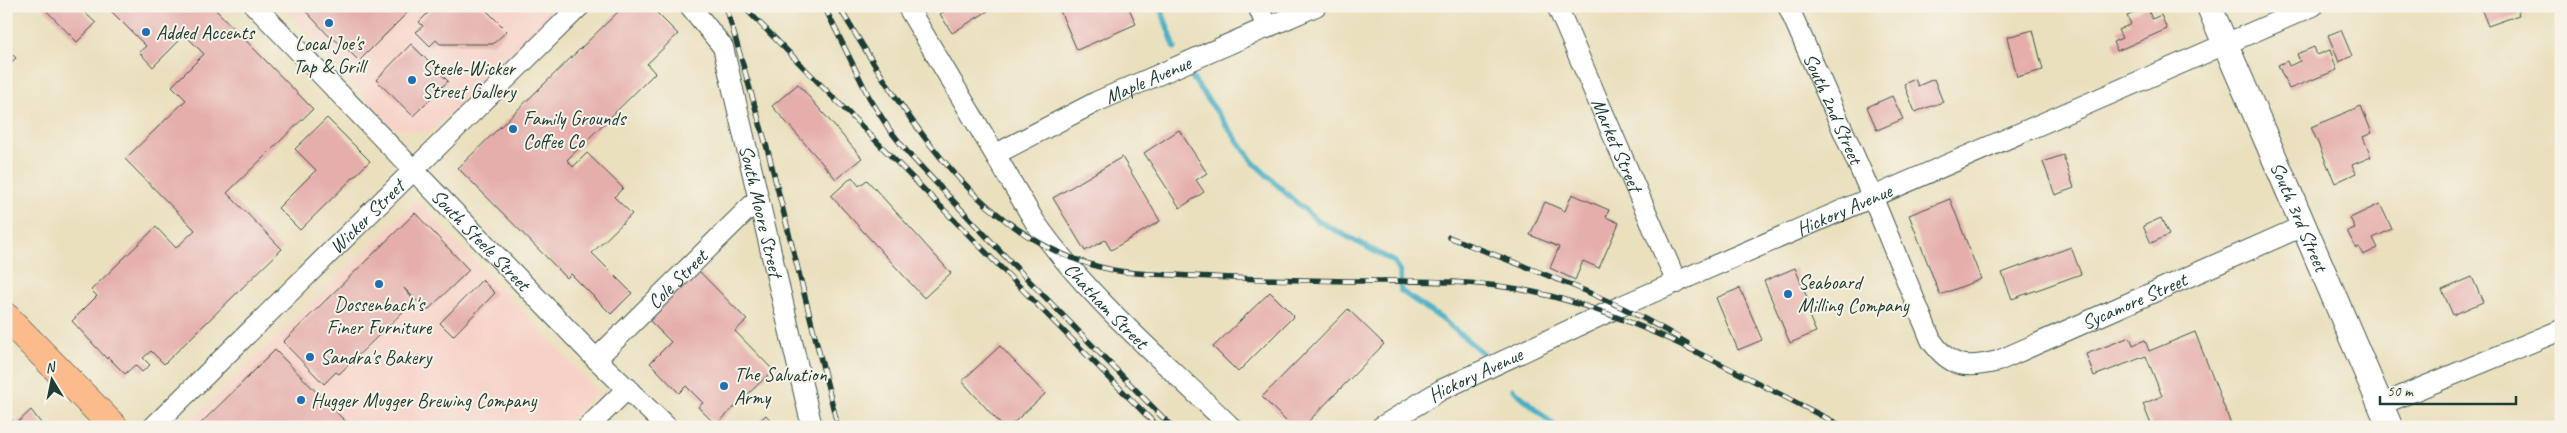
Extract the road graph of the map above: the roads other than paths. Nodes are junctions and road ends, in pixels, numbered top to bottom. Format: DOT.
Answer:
graph roads {
  1 [pos="254,6"];
  2 [pos="580,6"];
  3 [pos="690,6"];
  4 [pos="906,6"];
  5 [pos="1258,6"];
  6 [pos="1316,6"];
  7 [pos="1557,6"];
  8 [pos="2209,6"];
  9 [pos="2313,6"];
  10 [pos="1795,8"];
  11 [pos="1267,28"];
  12 [pos="2225,44"];
  13 [pos="1000,160"];
  14 [pos="412,170"];
  15 [pos="1872,196"];
  16 [pos="758,198"];
  17 [pos="2303,226"];
  18 [pos="1676,283"];
  19 [pos="6,317"];
  20 [pos="2561,330"];
  21 [pos="596,359"];
  22 [pos="1962,366"];
  23 [pos="628,388"];
  24 [pos="2385,416"];
  25 [pos="114,427"];
  26 [pos="153,427"];
  27 [pos="588,427"];
  28 [pos="667,427"];
  29 [pos="812,427"];
  30 [pos="1232,427"];
  31 [pos="1381,427"];
  1 -- 14 [label="street, South Steele Street"];
  2 -- 14 [label="street, Wicker Street"];
  3 -- 16 [label="street, South Moore Street"];
  4 -- 13 [label="street, Chatham Street"];
  5 -- 11 [label="street"];
  6 -- 11 [label="street, Maple Avenue"];
  7 -- 18 [label="street, Market Street"];
  8 -- 12 [label="street, South 3rd Street"];
  9 -- 12 [label="street, Hickory Avenue"];
  10 -- 15 [label="street, South 2nd Street"];
  11 -- 13 [label="street, Maple Avenue"];
  12 -- 15 [label="street, Hickory Avenue"];
  12 -- 17 [label="street, South 3rd Street"];
  13 -- 30 [label="street, Chatham Street"];
  14 -- 21 [label="street, South Steele Street"];
  14 -- 26 [label="street, Wicker Street"];
  15 -- 18 [label="street, Hickory Avenue"];
  15 -- 22 [label="street, South 2nd Street"];
  16 -- 21 [label="street, Cole Street"];
  16 -- 29 [label="street, South Moore Street"];
  17 -- 22 [label="street, Sycamore Street"];
  17 -- 24 [label="street, South 3rd Street"];
  18 -- 31 [label="street, Hickory Avenue"];
  19 -- 25 [label="main road"];
  20 -- 24 [label="street"];
  21 -- 23 [label="street, South Steele Street"];
  23 -- 27 [label="street"];
  23 -- 28 [label="street, South Steele Street"];
}
